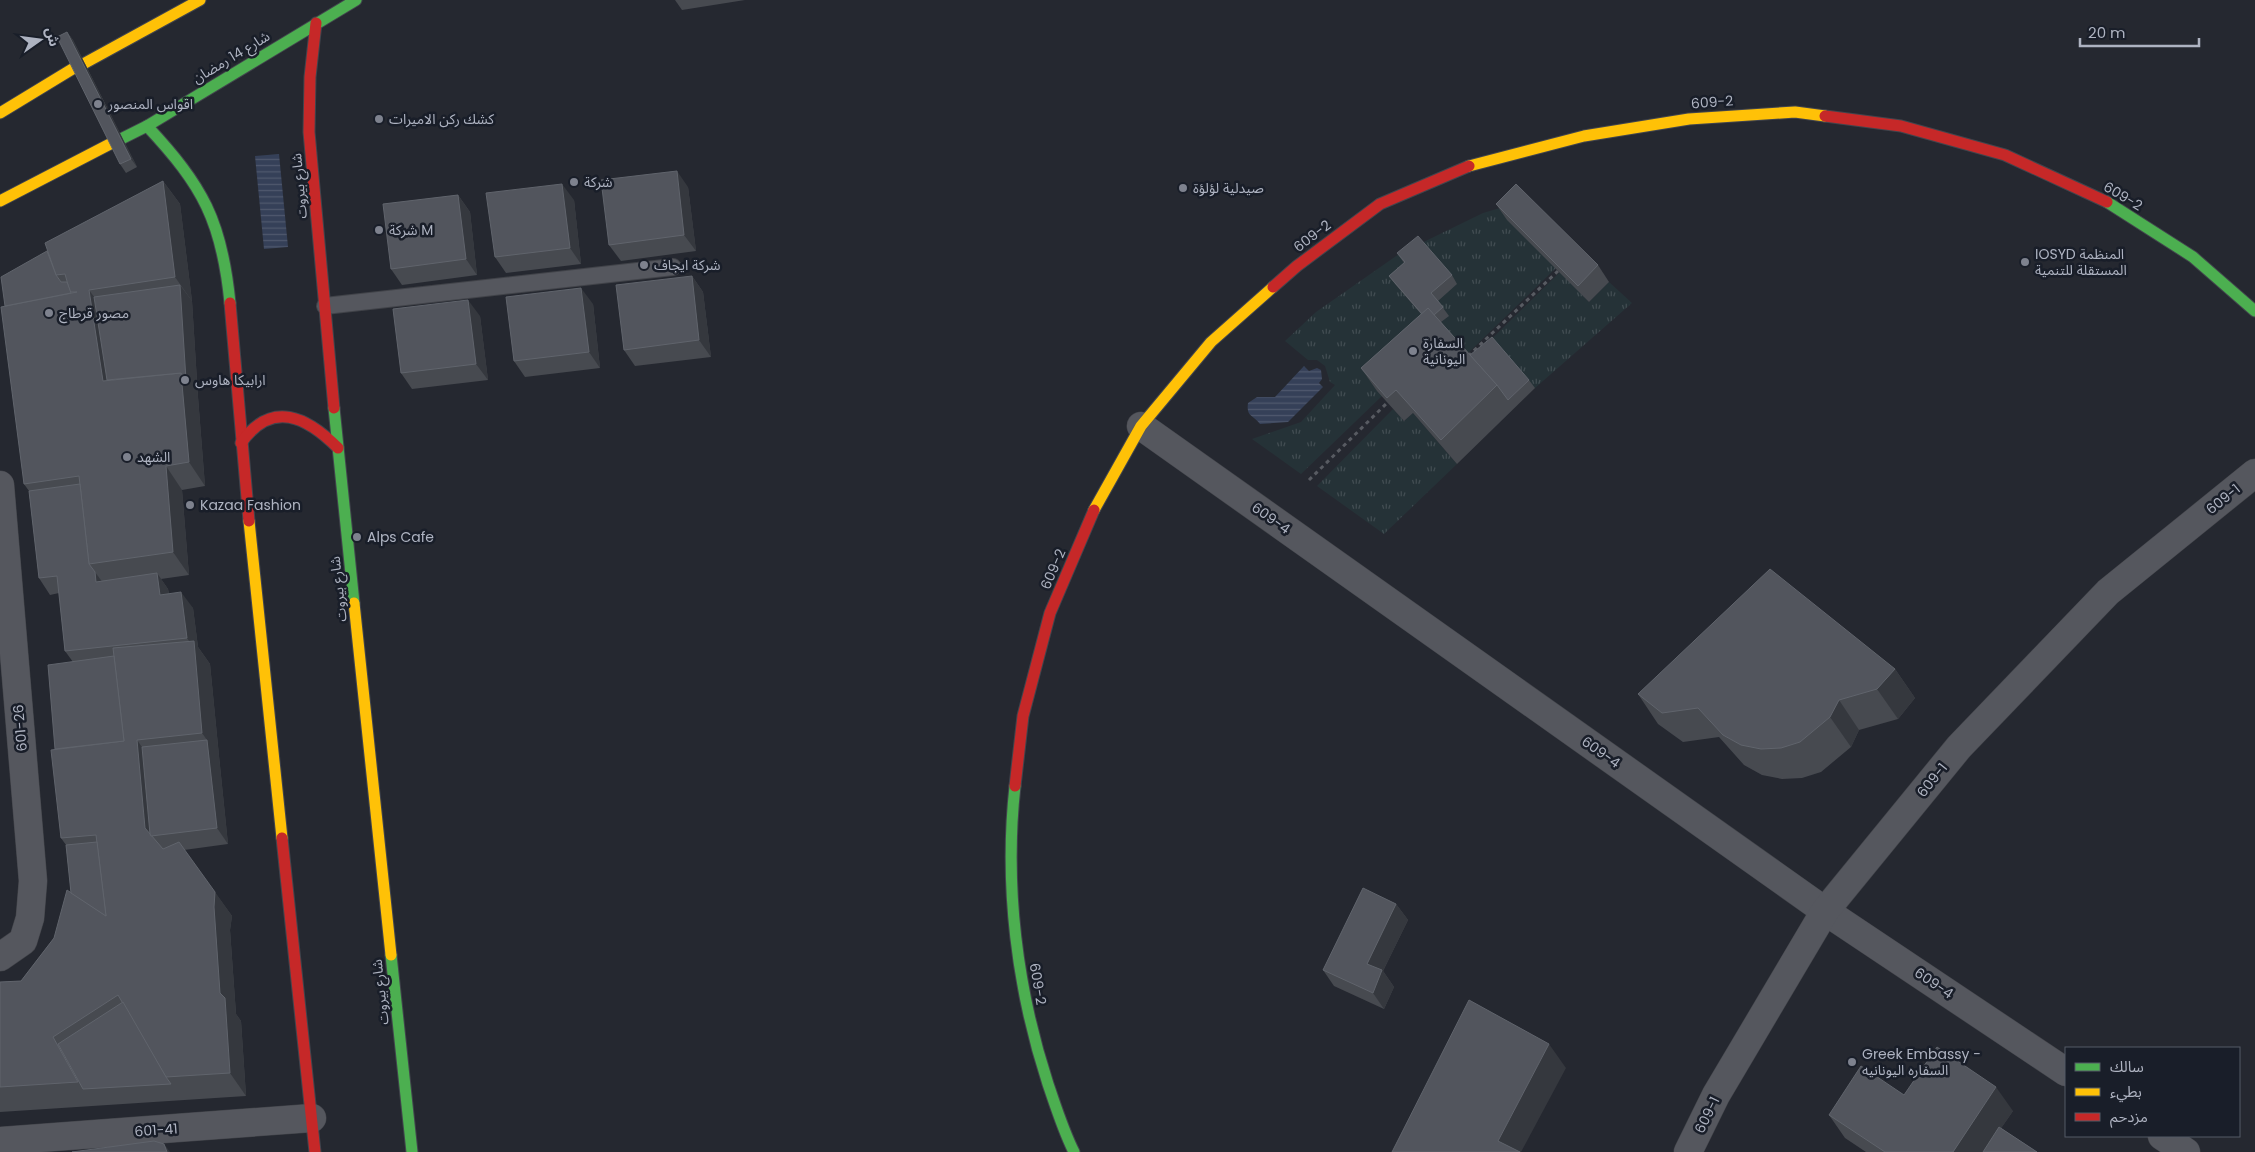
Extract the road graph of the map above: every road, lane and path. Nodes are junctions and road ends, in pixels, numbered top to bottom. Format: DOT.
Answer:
graph roads {
  1 [pos="200,0"];
  2 [pos="356,0"];
  3 [pos="316,23"];
  4 [pos="0,113"];
  5 [pos="147,126"];
  6 [pos="0,201"];
  7 [pos="673,267"];
  8 [pos="1558,271"];
  9 [pos="325,306"];
  10 [pos="2255,311"];
  11 [pos="1468,357"];
  12 [pos="1388,402"];
  13 [pos="1141,426"];
  14 [pos="242,444"];
  15 [pos="338,448"];
  16 [pos="2255,473"];
  17 [pos="1309,480"];
  18 [pos="0,485"];
  19 [pos="1825,910"];
  20 [pos="0,957"];
  21 [pos="2065,1071"];
  22 [pos="312,1118"];
  23 [pos="2164,1137"];
  24 [pos="0,1141"];
  25 [pos="315,1152"];
  26 [pos="412,1152"];
  27 [pos="1074,1152"];
  28 [pos="1688,1152"];
  29 [pos="2186,1152"];
  1 -- 4 [label="main road"];
  2 -- 3 [label="main road, شارع 14 رمضان"];
  3 -- 5 [label="main road, شارع 14 رمضان"];
  3 -- 9 [label="main road, شارع بيروت"];
  5 -- 6 [label="main road, شارع 14 رمضان"];
  5 -- 14 [label="main road"];
  7 -- 9 [label="lane"];
  8 -- 11 [label="path"];
  9 -- 15 [label="main road, شارع بيروت"];
  10 -- 13 [label="main road, 609-2"];
  12 -- 17 [label="path"];
  13 -- 19 [label="street, 609-4"];
  13 -- 27 [label="main road, 609-2"];
  14 -- 15 [label="main road"];
  14 -- 22 [label="main road"];
  15 -- 26 [label="main road, شارع بيروت"];
  16 -- 19 [label="street, 609-1"];
  18 -- 20 [label="street, 601-26"];
  19 -- 21 [label="street, 609-4"];
  19 -- 28 [label="street, 609-1"];
  22 -- 24 [label="street, 601-41"];
  22 -- 25 [label="main road"];
  23 -- 29 [label="street"];
}
